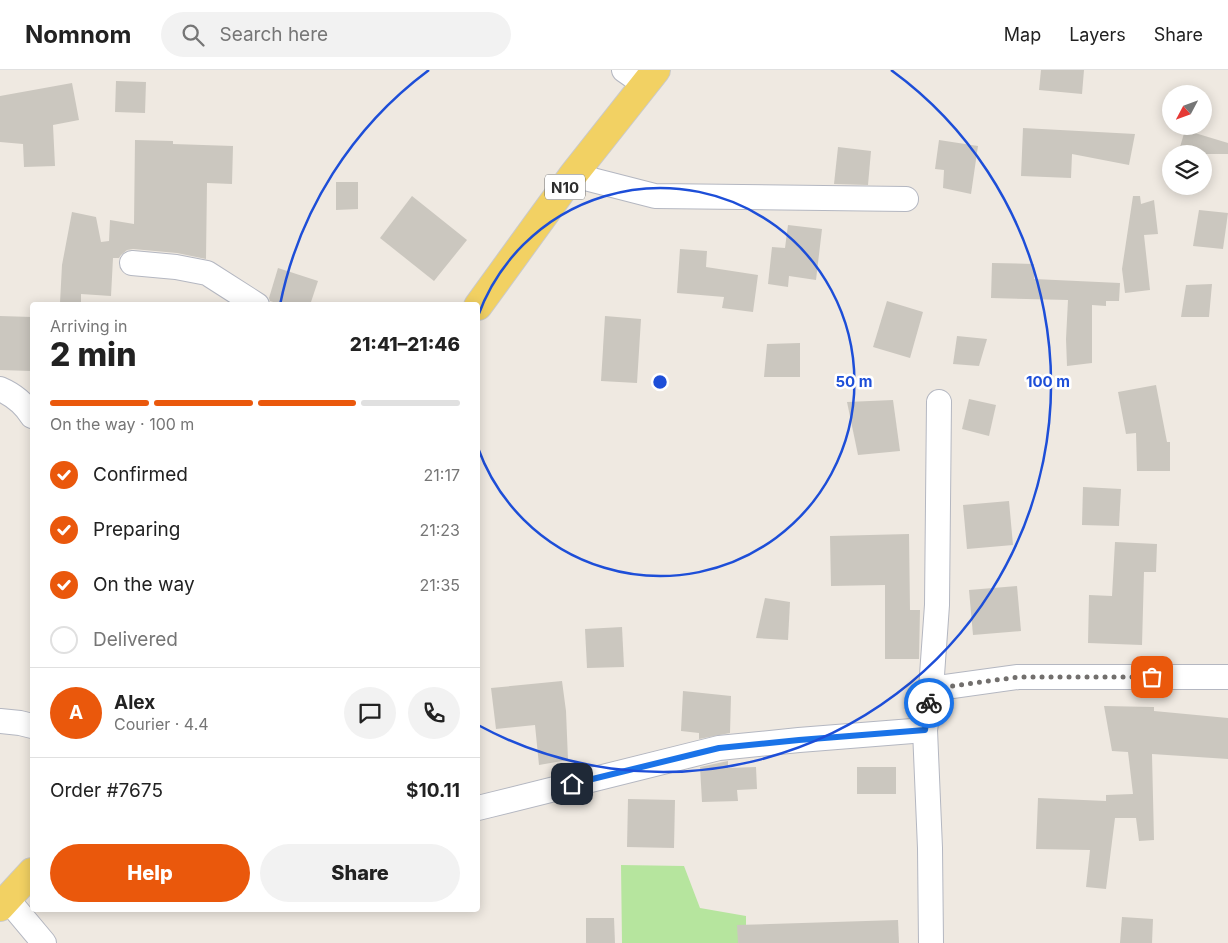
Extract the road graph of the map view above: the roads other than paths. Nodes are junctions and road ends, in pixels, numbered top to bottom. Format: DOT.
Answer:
graph roads {
  1 [pos="641,75"];
  2 [pos="574,175"];
  3 [pos="906,199"];
  4 [pos="132,263"];
  5 [pos="252,302"];
  6 [pos="480,303"];
  7 [pos="0,389"];
  8 [pos="939,402"];
  9 [pos="30,414"];
  10 [pos="1228,677"];
  11 [pos="931,689"];
  12 [pos="0,721"];
  13 [pos="30,726"];
  14 [pos="925,730"];
  15 [pos="480,808"];
  16 [pos="30,874"];
  17 [pos="4,903"];
  18 [pos="44,943"];
  19 [pos="932,943"];
  1 -- 2 [label="main road, N10"];
  2 -- 3 [label="street"];
  2 -- 6 [label="main road, N10"];
  4 -- 5 [label="street"];
  7 -- 9 [label="street"];
  8 -- 11 [label="street"];
  10 -- 11 [label="street"];
  11 -- 14 [label="street"];
  12 -- 13 [label="street"];
  14 -- 15 [label="street"];
  14 -- 19 [label="street"];
  16 -- 17 [label="main road"];
  17 -- 18 [label="street"];
}
